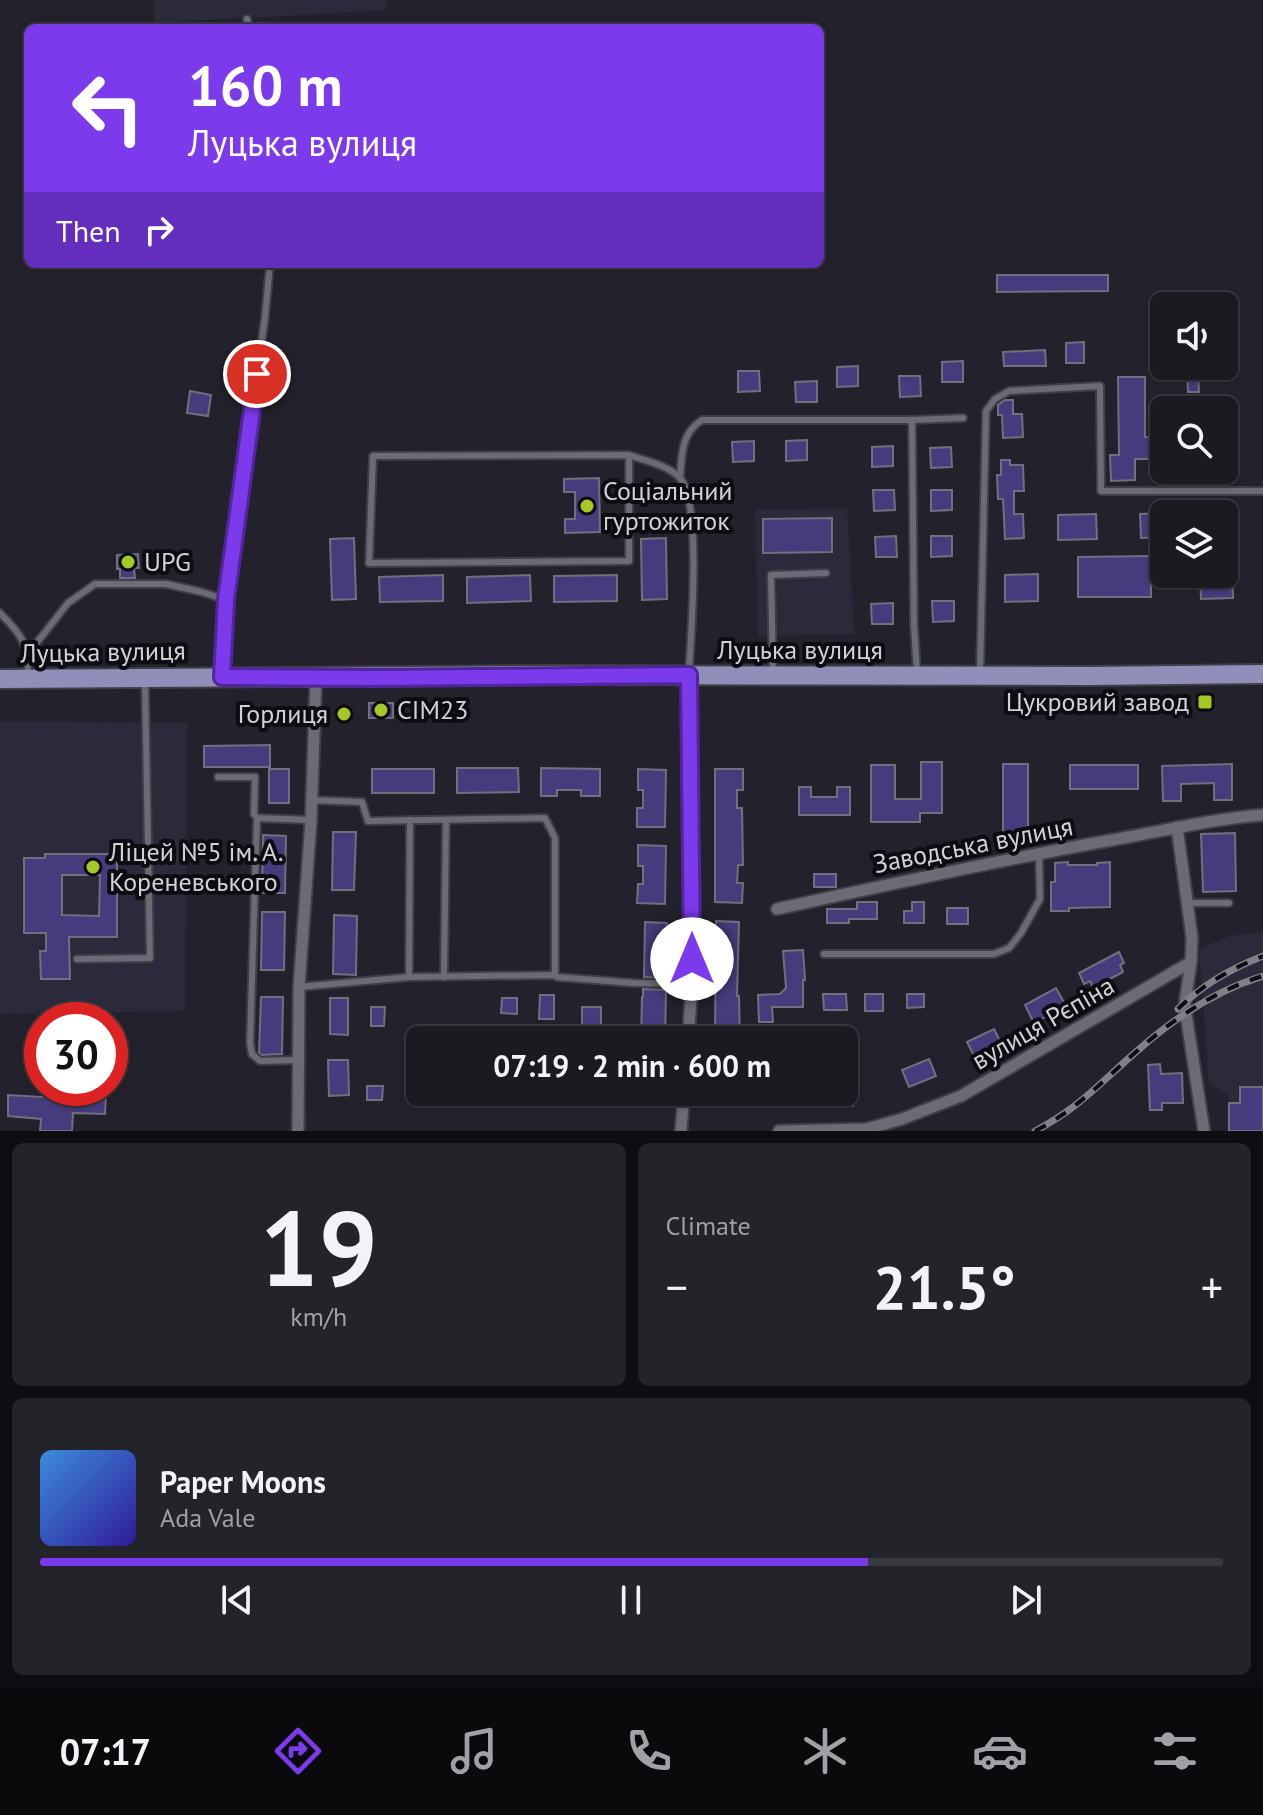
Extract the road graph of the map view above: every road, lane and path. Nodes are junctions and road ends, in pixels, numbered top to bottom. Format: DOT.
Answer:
graph roads {
  1 [pos="247,19"];
  2 [pos="248,24"];
  3 [pos="270,268"];
  4 [pos="963,418"];
  5 [pos="912,420"];
  6 [pos="629,455"];
  7 [pos="680,478"];
  8 [pos="1263,491"];
  9 [pos="826,573"];
  10 [pos="226,600"];
  11 [pos="0,613"];
  12 [pos="28,654"];
  13 [pos="1263,674"];
  14 [pos="689,675"];
  15 [pos="773,676"];
  16 [pos="917,676"];
  17 [pos="980,676"];
  18 [pos="145,677"];
  19 [pos="222,677"];
  20 [pos="316,678"];
  21 [pos="0,679"];
  22 [pos="28,679"];
  23 [pos="218,777"];
  24 [pos="311,800"];
  25 [pos="1263,815"];
  26 [pos="257,818"];
  27 [pos="311,820"];
  28 [pos="410,820"];
  29 [pos="446,820"];
  30 [pos="1177,827"];
  31 [pos="1039,853"];
  32 [pos="1187,903"];
  33 [pos="1229,903"];
  34 [pos="777,909"];
  35 [pos="824,954"];
  36 [pos="77,959"];
  37 [pos="1191,962"];
  38 [pos="555,975"];
  39 [pos="409,977"];
  40 [pos="444,977"];
  41 [pos="692,984"];
  42 [pos="299,987"];
  43 [pos="689,1026"];
  44 [pos="299,1060"];
  45 [pos="683,1106"];
  46 [pos="298,1131"];
  47 [pos="681,1131"];
  48 [pos="779,1131"];
  49 [pos="1204,1131"];
  1 -- 2 [label="lane"];
  3 -- 10 [label="lane"];
  4 -- 5 [label="lane"];
  5 -- 7 [label="lane"];
  5 -- 16 [label="lane"];
  6 -- 6 [label="lane"];
  6 -- 7 [label="lane"];
  7 -- 14 [label="lane"];
  8 -- 17 [label="lane"];
  9 -- 15 [label="lane"];
  10 -- 12 [label="lane"];
  10 -- 19 [label="lane"];
  11 -- 12 [label="lane"];
  12 -- 22 [label="lane"];
  13 -- 17 [label="main road, Луцька вулиця"];
  14 -- 15 [label="main road, Луцька вулиця"];
  14 -- 20 [label="main road, Луцька вулиця"];
  14 -- 41 [label="street"];
  15 -- 16 [label="main road, Луцька вулиця"];
  16 -- 17 [label="main road, Луцька вулиця"];
  18 -- 19 [label="main road, Луцька вулиця"];
  18 -- 22 [label="main road, Луцька вулиця"];
  18 -- 36 [label="lane"];
  19 -- 20 [label="main road, Луцька вулиця"];
  20 -- 24 [label="street"];
  21 -- 22 [label="main road, Луцька вулиця"];
  23 -- 26 [label="lane"];
  24 -- 27 [label="street"];
  24 -- 28 [label="lane"];
  25 -- 30 [label="street, Заводська вулиця"];
  26 -- 27 [label="lane"];
  26 -- 44 [label="lane"];
  27 -- 42 [label="street"];
  28 -- 29 [label="lane"];
  28 -- 39 [label="lane"];
  29 -- 38 [label="lane"];
  29 -- 40 [label="lane"];
  30 -- 31 [label="street, Заводська вулиця"];
  30 -- 32 [label="street"];
  31 -- 34 [label="street, Заводська вулиця"];
  31 -- 35 [label="lane"];
  32 -- 33 [label="lane"];
  32 -- 37 [label="street"];
  37 -- 48 [label="street, вулиця Рєпіна"];
  37 -- 49 [label="street"];
  38 -- 40 [label="lane"];
  38 -- 41 [label="lane"];
  39 -- 40 [label="lane"];
  39 -- 42 [label="lane"];
  41 -- 43 [label="street"];
  42 -- 44 [label="street"];
  44 -- 46 [label="street"];
  45 -- 47 [label="street"];
}
